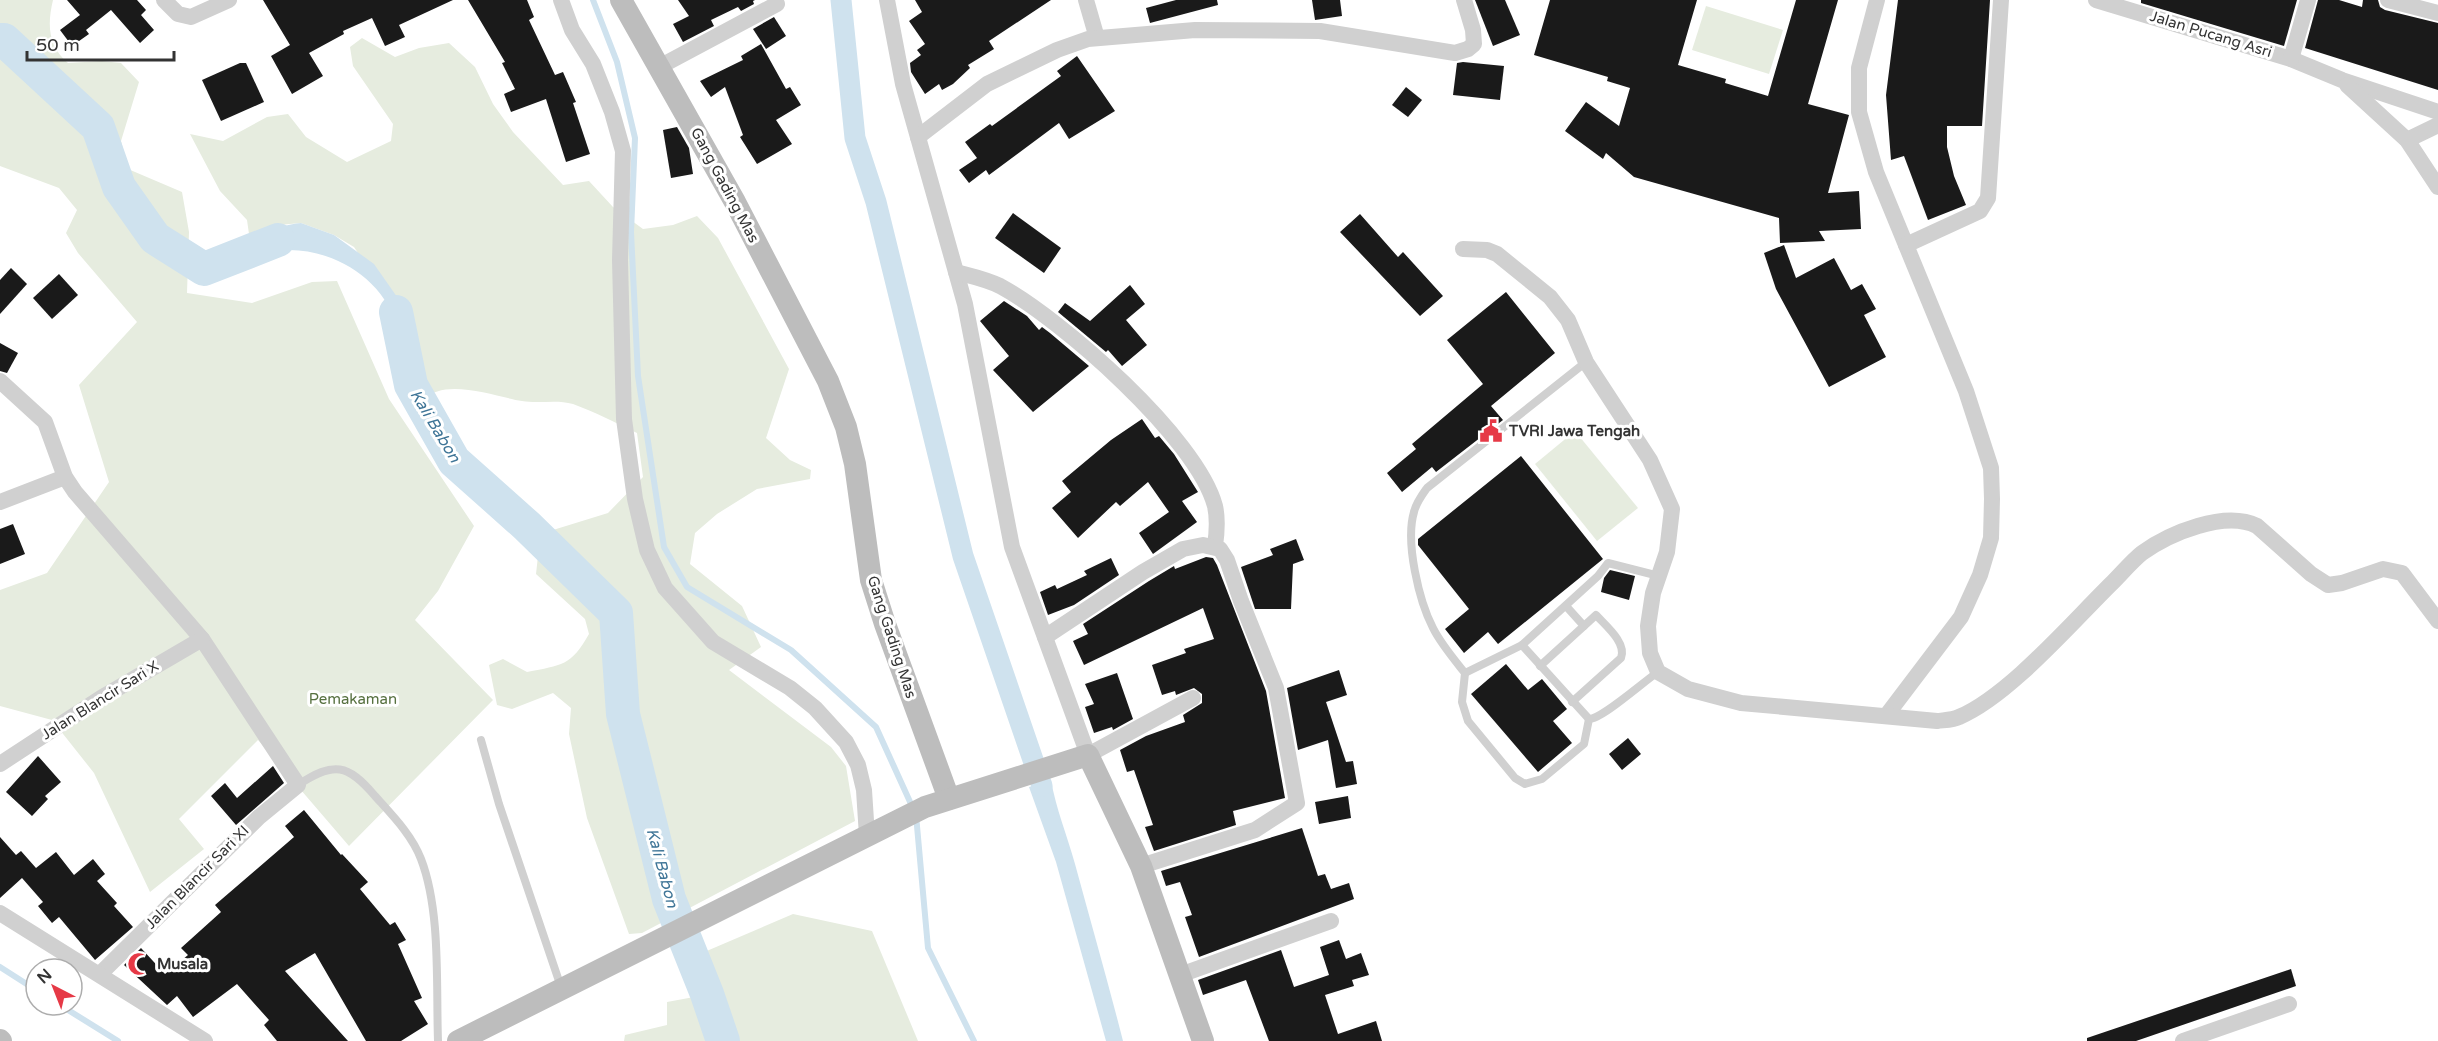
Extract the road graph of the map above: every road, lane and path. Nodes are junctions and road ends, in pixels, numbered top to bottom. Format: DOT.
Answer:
graph roads {
  1 [pos="164,0"];
  2 [pos="229,0"];
  3 [pos="561,0"];
  4 [pos="621,0"];
  5 [pos="887,0"];
  6 [pos="1086,0"];
  7 [pos="1464,0"];
  8 [pos="1877,0"];
  9 [pos="2001,0"];
  10 [pos="2096,0"];
  11 [pos="2307,0"];
  12 [pos="2388,0"];
  13 [pos="777,4"];
  14 [pos="2438,13"];
  15 [pos="1097,38"];
  16 [pos="2291,59"];
  17 [pos="659,67"];
  18 [pos="2342,80"];
  19 [pos="2438,112"];
  20 [pos="2438,125"];
  21 [pos="918,136"];
  22 [pos="2407,140"];
  23 [pos="2438,187"];
  24 [pos="1905,245"];
  25 [pos="1463,249"];
  26 [pos="956,272"];
  27 [pos="1586,362"];
  28 [pos="0,381"];
  29 [pos="65,477"];
  30 [pos="0,502"];
  31 [pos="1215,546"];
  32 [pos="1659,576"];
  33 [pos="1566,606"];
  34 [pos="2438,621"];
  35 [pos="1584,626"];
  36 [pos="1045,637"];
  37 [pos="202,639"];
  38 [pos="1522,645"];
  39 [pos="1540,666"];
  40 [pos="1658,672"];
  41 [pos="1465,673"];
  42 [pos="1193,698"];
  43 [pos="1572,702"];
  44 [pos="1886,716"];
  45 [pos="1589,719"];
  46 [pos="481,740"];
  47 [pos="1077,758"];
  48 [pos="0,764"];
  49 [pos="298,785"];
  50 [pos="958,796"];
  51 [pos="876,831"];
  52 [pos="1141,866"];
  53 [pos="0,914"];
  54 [pos="1330,921"];
  55 [pos="100,974"];
  56 [pos="1179,975"];
  57 [pos="562,990"];
  58 [pos="2289,1004"];
  59 [pos="205,1041"];
  60 [pos="438,1041"];
  61 [pos="459,1041"];
  62 [pos="1203,1041"];
  63 [pos="2183,1041"];
  1 -- 2 [label="street"];
  3 -- 51 [label="street"];
  4 -- 17 [label="main road, Gang Gading Mas"];
  5 -- 21 [label="street"];
  6 -- 15 [label="street"];
  7 -- 15 [label="street"];
  8 -- 24 [label="street"];
  9 -- 24 [label="street"];
  10 -- 16 [label="street, Jalan Pucang Asri"];
  11 -- 16 [label="street"];
  12 -- 14 [label="street"];
  13 -- 17 [label="street"];
  15 -- 21 [label="street"];
  16 -- 18 [label="street, Jalan Pucang Asri"];
  17 -- 50 [label="main road, Gang Gading Mas"];
  18 -- 19 [label="street, Jalan Pucang Asri"];
  18 -- 22 [label="street"];
  20 -- 22 [label="street"];
  21 -- 26 [label="street"];
  22 -- 23 [label="street"];
  24 -- 44 [label="street"];
  25 -- 27 [label="street"];
  26 -- 31 [label="street"];
  26 -- 36 [label="street"];
  27 -- 32 [label="street"];
  27 -- 41 [label="lane"];
  28 -- 29 [label="street"];
  29 -- 30 [label="street"];
  29 -- 37 [label="street"];
  31 -- 36 [label="street"];
  31 -- 52 [label="street"];
  32 -- 33 [label="lane"];
  32 -- 40 [label="street"];
  33 -- 35 [label="lane"];
  33 -- 38 [label="lane"];
  34 -- 44 [label="street"];
  35 -- 39 [label="lane"];
  35 -- 43 [label="lane"];
  36 -- 47 [label="street"];
  37 -- 48 [label="street, Jalan Blancir Sari X"];
  37 -- 49 [label="street"];
  38 -- 39 [label="lane"];
  38 -- 41 [label="lane"];
  39 -- 43 [label="lane"];
  40 -- 44 [label="street"];
  40 -- 45 [label="lane"];
  41 -- 45 [label="lane"];
  42 -- 47 [label="street"];
  43 -- 45 [label="lane"];
  46 -- 57 [label="lane"];
  47 -- 50 [label="main road"];
  47 -- 52 [label="main road"];
  49 -- 55 [label="street, Jalan Blancir Sari XI"];
  49 -- 60 [label="lane"];
  50 -- 51 [label="main road"];
  51 -- 57 [label="main road"];
  52 -- 56 [label="main road"];
  53 -- 55 [label="street"];
  54 -- 56 [label="street"];
  55 -- 59 [label="street"];
  56 -- 62 [label="main road"];
  57 -- 61 [label="main road"];
  58 -- 63 [label="street"];
}
